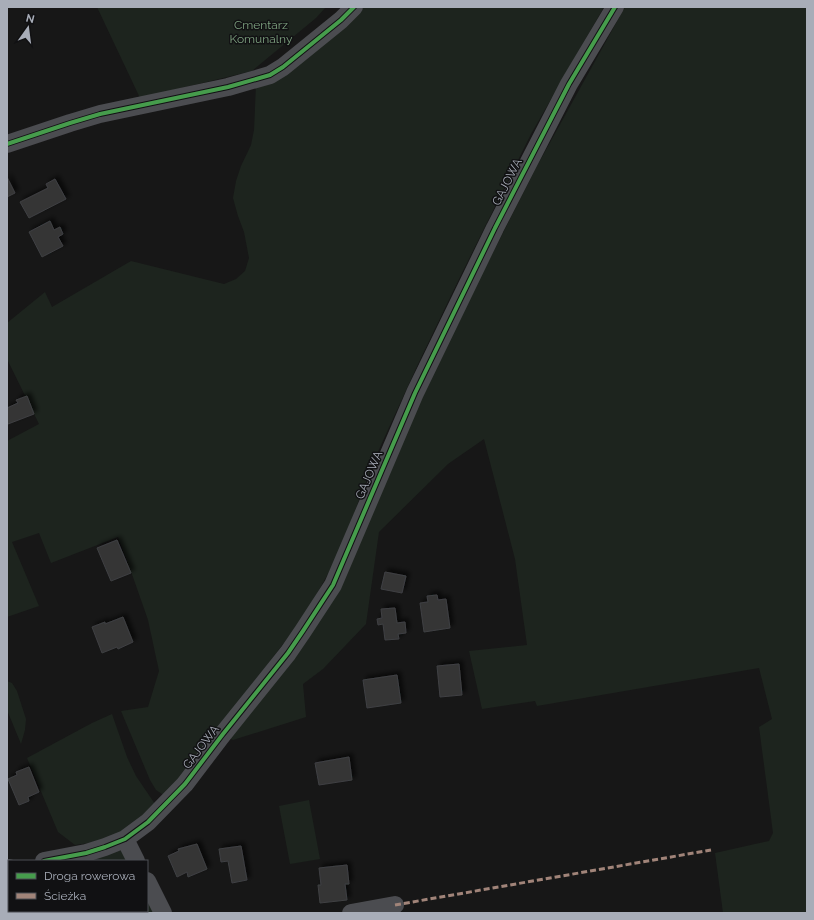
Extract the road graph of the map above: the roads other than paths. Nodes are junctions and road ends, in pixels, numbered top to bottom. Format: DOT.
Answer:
graph roads {
  1 [pos="354,7"];
  2 [pos="614,7"];
  3 [pos="7,144"];
  4 [pos="125,839"];
  5 [pos="49,860"];
  6 [pos="136,860"];
  7 [pos="148,883"];
  8 [pos="395,905"];
  9 [pos="163,913"];
  10 [pos="351,913"];
  1 -- 3 [label="street"];
  2 -- 4 [label="street, GAJOWA"];
  4 -- 5 [label="street, GAJOWA"];
  4 -- 6 [label="street"];
  7 -- 9 [label="street"];
  8 -- 10 [label="street"];
}
